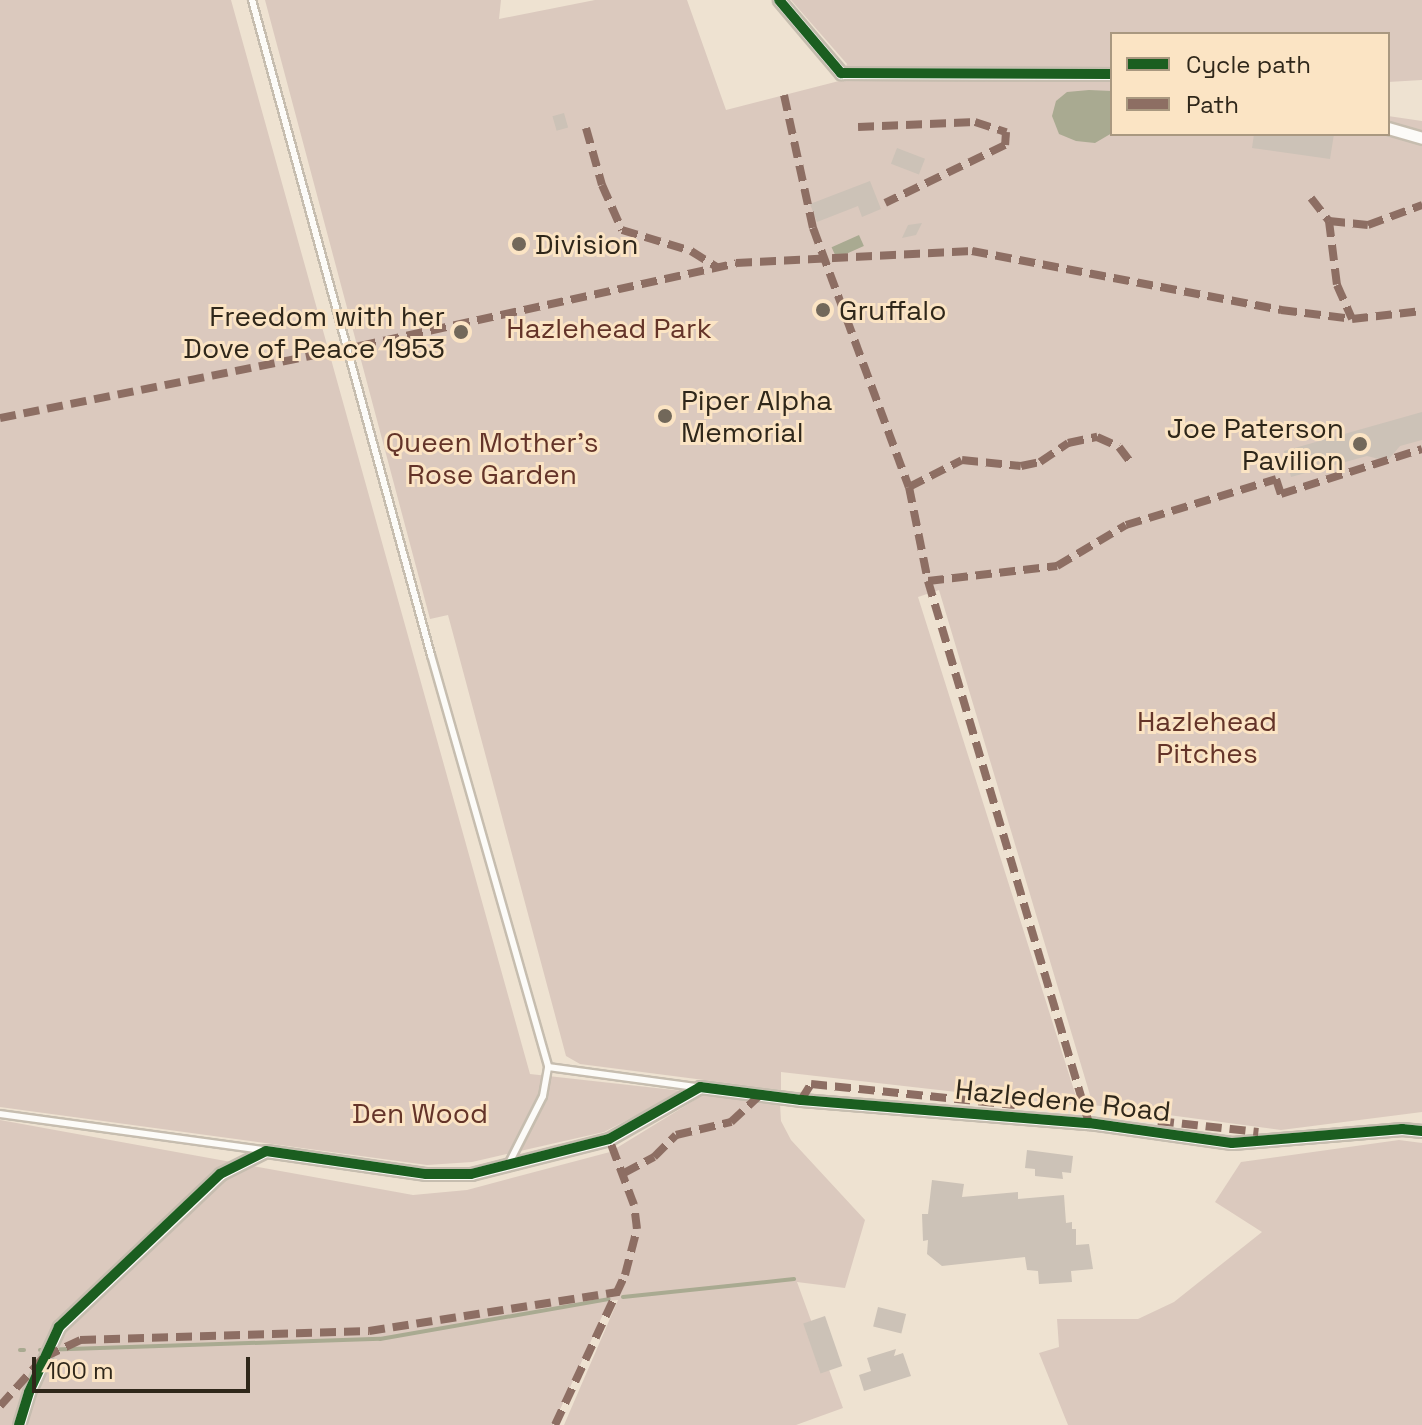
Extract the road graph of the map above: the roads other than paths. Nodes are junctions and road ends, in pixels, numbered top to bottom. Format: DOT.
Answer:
graph roads {
  1 [pos="252,0"];
  2 [pos="779,0"];
  3 [pos="1110,74"];
  4 [pos="1390,129"];
  5 [pos="1422,138"];
  6 [pos="548,1067"];
  7 [pos="700,1087"];
  8 [pos="0,1114"];
  9 [pos="1422,1131"];
  10 [pos="266,1151"];
  11 [pos="507,1165"];
  12 [pos="19,1425"];
  1 -- 6 [label="lane"];
  2 -- 3 [label="street"];
  4 -- 5 [label="street"];
  6 -- 7 [label="lane"];
  6 -- 11 [label="lane"];
  7 -- 9 [label="street, Hazledene Road"];
  7 -- 11 [label="street"];
  8 -- 10 [label="lane"];
  10 -- 11 [label="street"];
  10 -- 12 [label="street"];
}
